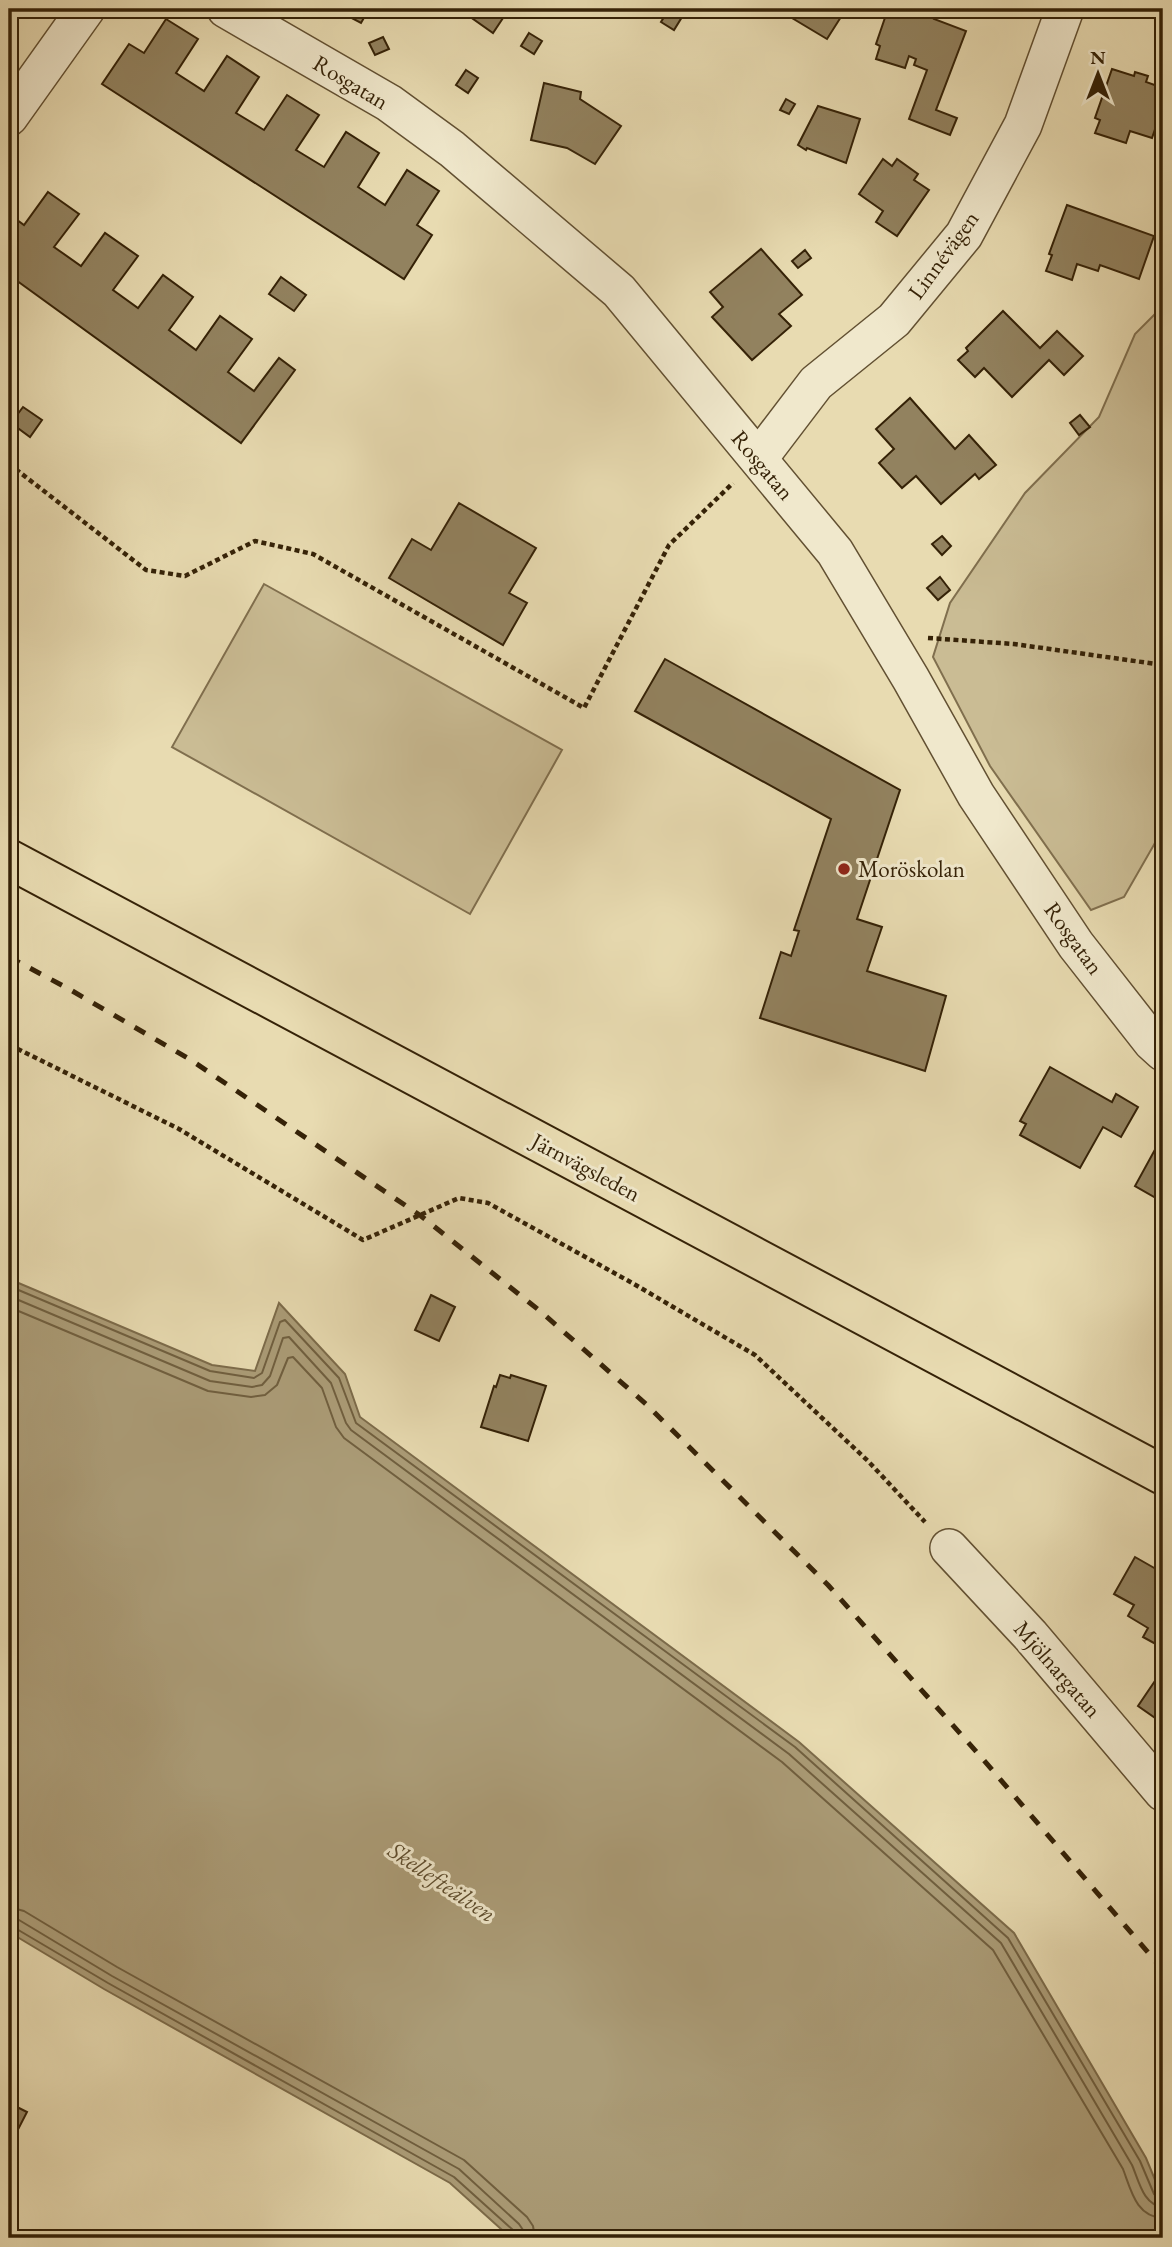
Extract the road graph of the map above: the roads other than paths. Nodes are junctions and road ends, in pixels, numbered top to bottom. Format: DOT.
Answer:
graph roads {
  1 [pos="86,9"];
  2 [pos="226,9"];
  3 [pos="1065,9"];
  4 [pos="9,117"];
  5 [pos="759,458"];
  6 [pos="9,859"];
  7 [pos="1163,1052"];
  8 [pos="1163,1475"];
  9 [pos="949,1548"];
  10 [pos="1163,1792"];
  1 -- 4 [label="street"];
  2 -- 5 [label="street, Rosgatan"];
  3 -- 5 [label="street, Linnévägen"];
  5 -- 7 [label="street, Rosgatan"];
  6 -- 8 [label="main road, Järnvägsleden"];
  9 -- 10 [label="street, Mjölnargatan"];
}
